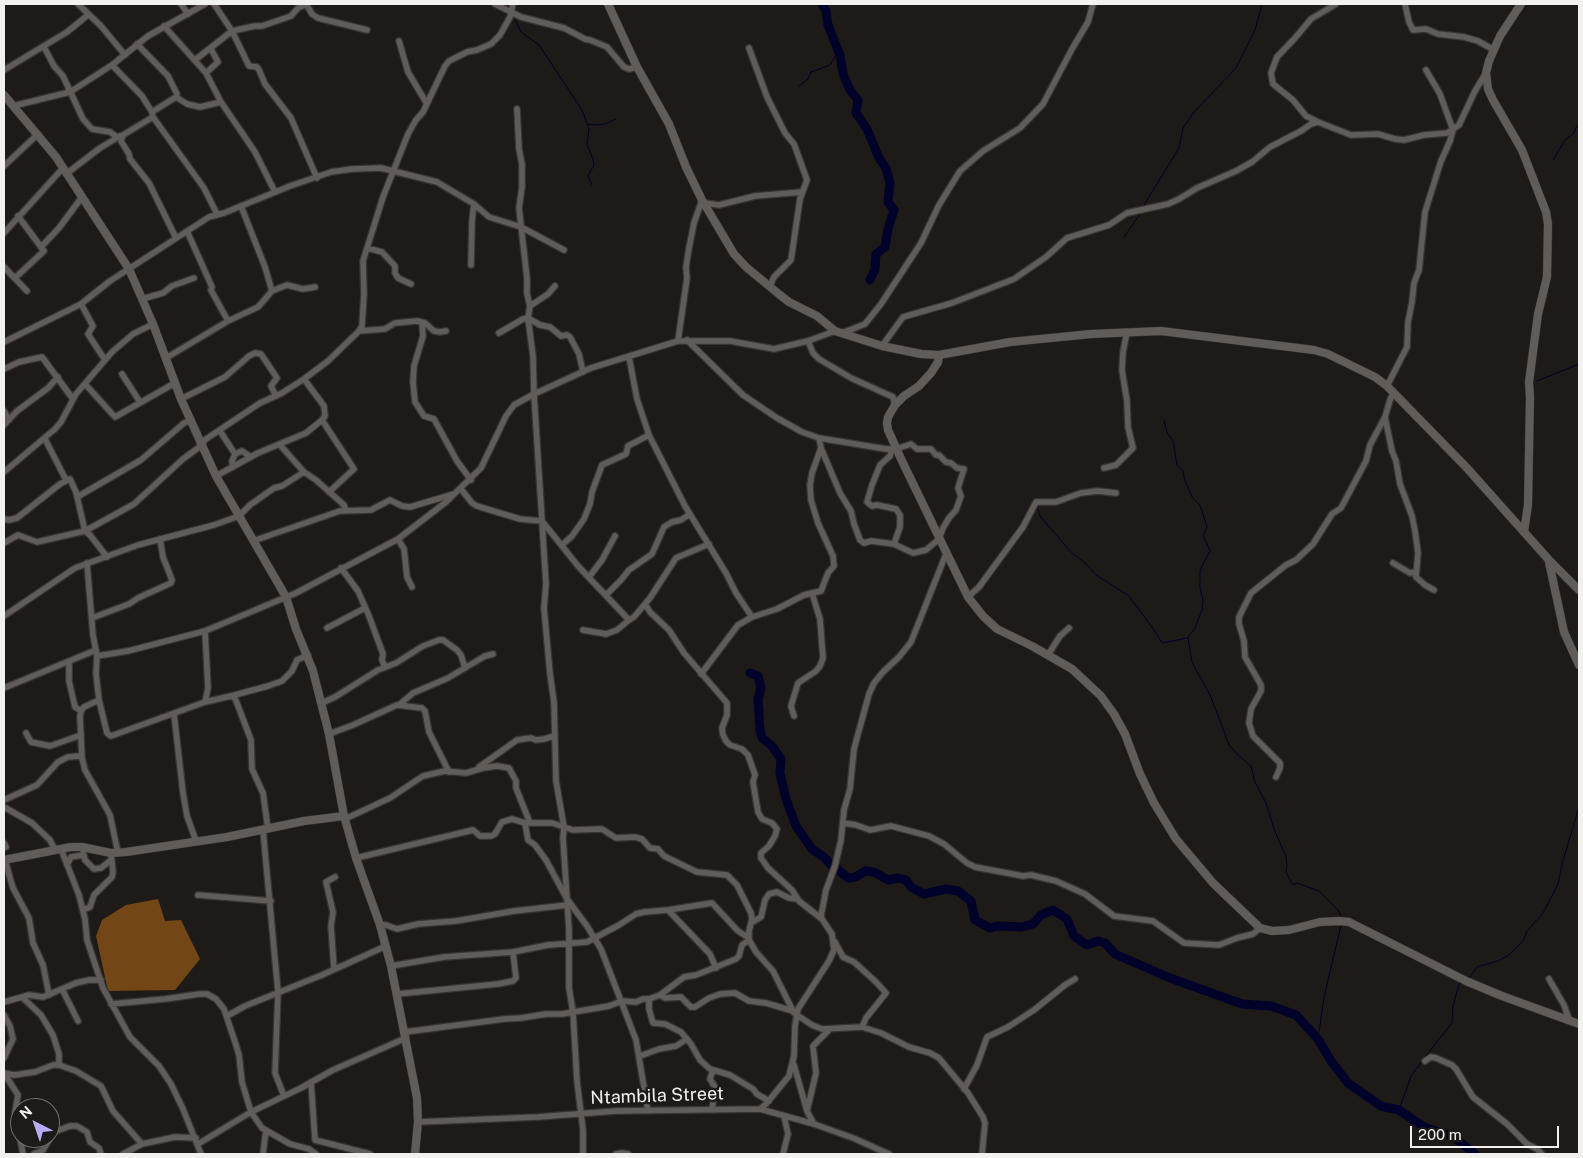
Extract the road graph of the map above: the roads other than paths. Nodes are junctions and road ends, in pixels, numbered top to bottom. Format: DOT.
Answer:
graph roads {
  1 [pos="78,4"];
  2 [pos="181,4"];
  3 [pos="205,4"];
  4 [pos="214,4"];
  5 [pos="495,4"];
  6 [pos="512,4"];
  7 [pos="608,4"];
  8 [pos="1093,4"];
  9 [pos="1336,4"];
  10 [pos="1405,4"];
  11 [pos="1521,4"];
  12 [pos="510,12"];
  13 [pos="188,14"];
  14 [pos="88,15"];
  15 [pos="164,26"];
  16 [pos="367,30"];
  17 [pos="232,31"];
  18 [pos="399,41"];
  19 [pos="137,44"];
  20 [pos="44,47"];
  21 [pos="748,48"];
  22 [pos="211,49"];
  23 [pos="1494,50"];
  24 [pos="125,55"];
  25 [pos="195,60"];
  26 [pos="112,65"];
  27 [pos="637,67"];
  28 [pos="4,70"];
  29 [pos="1426,70"];
  30 [pos="206,73"];
  31 [pos="1486,73"];
  32 [pos="70,92"];
  33 [pos="4,95"];
  34 [pos="176,97"];
  35 [pos="221,102"];
  36 [pos="427,104"];
  37 [pos="13,106"];
  38 [pos="517,109"];
  39 [pos="152,115"];
  40 [pos="1318,122"];
  41 [pos="1453,130"];
  42 [pos="38,134"];
  43 [pos="120,136"];
  44 [pos="4,166"];
  45 [pos="393,170"];
  46 [pos="65,171"];
  47 [pos="317,178"];
  48 [pos="275,192"];
  49 [pos="802,192"];
  50 [pos="82,197"];
  51 [pos="703,202"];
  52 [pos="474,204"];
  53 [pos="240,206"];
  54 [pos="217,214"];
  55 [pos="18,216"];
  56 [pos="4,222"];
  57 [pos="9,227"];
  58 [pos="521,228"];
  59 [pos="187,231"];
  60 [pos="4,233"];
  61 [pos="176,238"];
  62 [pos="41,247"];
  63 [pos="367,248"];
  64 [pos="564,250"];
  65 [pos="470,265"];
  66 [pos="4,267"];
  67 [pos="129,269"];
  68 [pos="15,278"];
  69 [pos="194,278"];
  70 [pos="411,284"];
  71 [pos="555,286"];
  72 [pos="770,286"];
  73 [pos="315,287"];
  74 [pos="27,290"];
  75 [pos="272,292"];
  76 [pos="142,300"];
  77 [pos="81,304"];
  78 [pos="530,306"];
  79 [pos="528,318"];
  80 [pos="228,321"];
  81 [pos="422,322"];
  82 [pos="153,324"];
  83 [pos="359,331"];
  84 [pos="446,331"];
  85 [pos="838,332"];
  86 [pos="1127,332"];
  87 [pos="499,333"];
  88 [pos="678,340"];
  89 [pos="687,340"];
  90 [pos="808,341"];
  91 [pos="4,342"];
  92 [pos="882,346"];
  93 [pos="939,355"];
  94 [pos="629,357"];
  95 [pos="166,358"];
  96 [pos="105,360"];
  97 [pos="4,369"];
  98 [pos="583,372"];
  99 [pos="122,374"];
  100 [pos="58,377"];
  101 [pos="304,379"];
  102 [pos="175,383"];
  103 [pos="85,384"];
  104 [pos="1387,386"];
  105 [pos="1393,393"];
  106 [pos="534,394"];
  107 [pos="276,396"];
  108 [pos="73,399"];
  109 [pos="182,399"];
  110 [pos="140,402"];
  111 [pos="895,405"];
  112 [pos="4,411"];
  113 [pos="1386,416"];
  114 [pos="9,420"];
  115 [pos="191,420"];
  116 [pos="322,420"];
  117 [pos="4,426"];
  118 [pos="220,431"];
  119 [pos="649,435"];
  120 [pos="819,438"];
  121 [pos="45,439"];
  122 [pos="202,444"];
  123 [pos="280,445"];
  124 [pos="821,448"];
  125 [pos="894,449"];
  126 [pos="235,454"];
  127 [pos="251,457"];
  128 [pos="233,467"];
  129 [pos="1104,468"];
  130 [pos="4,472"];
  131 [pos="304,472"];
  132 [pos="216,476"];
  133 [pos="66,480"];
  134 [pos="471,480"];
  135 [pos="459,491"];
  136 [pos="329,492"];
  137 [pos="1116,493"];
  138 [pos="77,497"];
  139 [pos="346,510"];
  140 [pos="690,514"];
  141 [pos="239,516"];
  142 [pos="4,519"];
  143 [pos="542,520"];
  144 [pos="86,531"];
  145 [pos="1524,532"];
  146 [pos="614,536"];
  147 [pos="160,539"];
  148 [pos="939,539"];
  149 [pos="398,540"];
  150 [pos="253,541"];
  151 [pos="4,543"];
  152 [pos="709,544"];
  153 [pos="894,544"];
  154 [pos="562,545"];
  155 [pos="946,554"];
  156 [pos="107,557"];
  157 [pos="1549,560"];
  158 [pos="87,563"];
  159 [pos="1392,563"];
  160 [pos="342,568"];
  161 [pos="1415,572"];
  162 [pos="589,577"];
  163 [pos="412,587"];
  164 [pos="1434,590"];
  165 [pos="1579,590"];
  166 [pos="812,593"];
  167 [pos="606,595"];
  168 [pos="286,597"];
  169 [pos="968,597"];
  170 [pos="645,604"];
  171 [pos="365,608"];
  172 [pos="4,616"];
  173 [pos="752,617"];
  174 [pos="92,618"];
  175 [pos="629,620"];
  176 [pos="327,628"];
  177 [pos="1069,628"];
  178 [pos="583,630"];
  179 [pos="205,631"];
  180 [pos="97,653"];
  181 [pos="493,654"];
  182 [pos="308,655"];
  183 [pos="1048,655"];
  184 [pos="68,661"];
  185 [pos="1579,665"];
  186 [pos="385,667"];
  187 [pos="465,668"];
  188 [pos="701,674"];
  189 [pos="4,688"];
  190 [pos="231,696"];
  191 [pos="99,700"];
  192 [pos="206,702"];
  193 [pos="322,703"];
  194 [pos="400,704"];
  195 [pos="81,711"];
  196 [pos="174,714"];
  197 [pos="794,716"];
  198 [pos="26,733"];
  199 [pos="329,734"];
  200 [pos="81,735"];
  201 [pos="554,736"];
  202 [pos="82,758"];
  203 [pos="449,772"];
  204 [pos="473,772"];
  205 [pos="1276,777"];
  206 [pos="4,800"];
  207 [pos="4,807"];
  208 [pos="345,817"];
  209 [pos="527,823"];
  210 [pos="844,823"];
  211 [pos="564,827"];
  212 [pos="265,830"];
  213 [pos="196,841"];
  214 [pos="58,849"];
  215 [pos="82,851"];
  216 [pos="113,855"];
  217 [pos="356,858"];
  218 [pos="4,860"];
  219 [pos="67,865"];
  220 [pos="335,877"];
  221 [pos="198,896"];
  222 [pos="797,899"];
  223 [pos="271,901"];
  224 [pos="568,902"];
  225 [pos="83,910"];
  226 [pos="668,910"];
  227 [pos="822,919"];
  228 [pos="751,923"];
  229 [pos="380,925"];
  230 [pos="1260,928"];
  231 [pos="594,938"];
  232 [pos="749,939"];
  233 [pos="834,941"];
  234 [pos="568,943"];
  235 [pos="386,946"];
  236 [pos="513,952"];
  237 [pos="391,966"];
  238 [pos="716,968"];
  239 [pos="334,969"];
  240 [pos="1075,979"];
  241 [pos="1550,979"];
  242 [pos="101,980"];
  243 [pos="62,989"];
  244 [pos="278,992"];
  245 [pos="397,994"];
  246 [pos="49,995"];
  247 [pos="660,995"];
  248 [pos="22,997"];
  249 [pos="649,999"];
  250 [pos="622,1001"];
  251 [pos="4,1002"];
  252 [pos="111,1004"];
  253 [pos="573,1012"];
  254 [pos="795,1013"];
  255 [pos="4,1015"];
  256 [pos="227,1016"];
  257 [pos="1569,1019"];
  258 [pos="78,1021"];
  259 [pos="1579,1024"];
  260 [pos="862,1027"];
  261 [pos="830,1029"];
  262 [pos="405,1035"];
  263 [pos="687,1039"];
  264 [pos="640,1056"];
  265 [pos="4,1058"];
  266 [pos="1425,1061"];
  267 [pos="793,1063"];
  268 [pos="59,1065"];
  269 [pos="713,1070"];
  270 [pos="311,1082"];
  271 [pos="964,1089"];
  272 [pos="284,1096"];
  273 [pos="17,1098"];
  274 [pos="769,1101"];
  275 [pos="760,1109"];
  276 [pos="712,1110"];
  277 [pos="648,1111"];
  278 [pos="807,1111"];
  279 [pos="251,1112"];
  280 [pos="581,1114"];
  281 [pos="784,1116"];
  282 [pos="418,1122"];
  283 [pos="814,1124"];
  284 [pos="266,1130"];
  285 [pos="315,1140"];
  286 [pos="197,1141"];
  287 [pos="142,1144"];
  288 [pos="314,1152"];
  289 [pos="34,1154"];
  290 [pos="101,1154"];
  291 [pos="123,1154"];
  292 [pos="201,1154"];
  293 [pos="263,1154"];
  294 [pos="370,1154"];
  295 [pos="415,1154"];
  296 [pos="583,1154"];
  297 [pos="616,1154"];
  298 [pos="628,1154"];
  299 [pos="784,1154"];
  300 [pos="889,1154"];
  301 [pos="982,1154"];
  302 [pos="1542,1154"];
  1 -- 14 [label="street"];
  2 -- 13 [label="street"];
  3 -- 13 [label="street"];
  4 -- 17 [label="street"];
  5 -- 12 [label="street"];
  6 -- 12 [label="street"];
  7 -- 27 [label="street"];
  8 -- 85 [label="street"];
  9 -- 40 [label="street"];
  10 -- 23 [label="street"];
  11 -- 23 [label="street"];
  12 -- 27 [label="street"];
  12 -- 36 [label="street"];
  13 -- 15 [label="street"];
  14 -- 20 [label="street"];
  14 -- 24 [label="street"];
  15 -- 19 [label="street"];
  15 -- 25 [label="street"];
  16 -- 17 [label="street"];
  17 -- 22 [label="street"];
  17 -- 47 [label="street"];
  18 -- 36 [label="street"];
  19 -- 24 [label="street"];
  19 -- 34 [label="street"];
  20 -- 28 [label="street"];
  20 -- 32 [label="street"];
  21 -- 49 [label="street"];
  22 -- 25 [label="street"];
  22 -- 30 [label="street"];
  23 -- 31 [label="street"];
  24 -- 26 [label="street"];
  25 -- 30 [label="street"];
  26 -- 32 [label="street"];
  26 -- 39 [label="street"];
  27 -- 51 [label="street"];
  29 -- 41 [label="street"];
  30 -- 35 [label="street"];
  31 -- 41 [label="street"];
  31 -- 145 [label="street"];
  32 -- 37 [label="street"];
  32 -- 43 [label="street"];
  33 -- 37 [label="street"];
  34 -- 35 [label="street"];
  34 -- 39 [label="street"];
  35 -- 48 [label="street"];
  36 -- 45 [label="street"];
  37 -- 42 [label="street"];
  38 -- 58 [label="street"];
  39 -- 43 [label="street"];
  39 -- 54 [label="street"];
  40 -- 41 [label="street"];
  40 -- 92 [label="street"];
  41 -- 104 [label="street"];
  42 -- 44 [label="street"];
  42 -- 46 [label="street"];
  43 -- 46 [label="street"];
  43 -- 61 [label="street"];
  45 -- 47 [label="street"];
  45 -- 52 [label="street"];
  45 -- 63 [label="street"];
  46 -- 50 [label="street"];
  46 -- 55 [label="street"];
  47 -- 48 [label="street"];
  48 -- 53 [label="street"];
  49 -- 51 [label="street"];
  49 -- 72 [label="street"];
  50 -- 62 [label="street"];
  50 -- 67 [label="street"];
  51 -- 72 [label="street"];
  51 -- 88 [label="street"];
  52 -- 58 [label="street"];
  52 -- 65 [label="street"];
  53 -- 54 [label="street"];
  53 -- 75 [label="street"];
  54 -- 59 [label="street"];
  55 -- 57 [label="street"];
  55 -- 62 [label="street"];
  56 -- 57 [label="street"];
  57 -- 60 [label="street"];
  58 -- 64 [label="street"];
  58 -- 78 [label="street"];
  59 -- 61 [label="street"];
  59 -- 80 [label="street"];
  61 -- 67 [label="street"];
  62 -- 68 [label="street"];
  63 -- 70 [label="street"];
  63 -- 83 [label="street"];
  66 -- 68 [label="street"];
  67 -- 76 [label="street"];
  67 -- 77 [label="street"];
  68 -- 74 [label="street"];
  69 -- 76 [label="street"];
  71 -- 78 [label="street"];
  72 -- 85 [label="street"];
  73 -- 75 [label="street"];
  75 -- 80 [label="street"];
  76 -- 82 [label="street"];
  77 -- 91 [label="street"];
  77 -- 96 [label="street"];
  78 -- 79 [label="street"];
  79 -- 87 [label="street"];
  79 -- 98 [label="street"];
  79 -- 106 [label="street"];
  80 -- 95 [label="street"];
  81 -- 83 [label="street"];
  81 -- 84 [label="street"];
  81 -- 134 [label="street"];
  82 -- 95 [label="street"];
  82 -- 96 [label="street"];
  83 -- 101 [label="street"];
  85 -- 90 [label="street"];
  85 -- 92 [label="street"];
  86 -- 93 [label="street"];
  86 -- 104 [label="street"];
  86 -- 129 [label="street"];
  88 -- 89 [label="street"];
  88 -- 94 [label="street"];
  89 -- 90 [label="street"];
  89 -- 120 [label="street"];
  90 -- 111 [label="street"];
  92 -- 93 [label="street"];
  93 -- 111 [label="street"];
  94 -- 98 [label="street"];
  94 -- 119 [label="street"];
  95 -- 102 [label="street"];
  96 -- 103 [label="street"];
  97 -- 100 [label="street"];
  98 -- 106 [label="street"];
  99 -- 110 [label="street"];
  100 -- 108 [label="street"];
  100 -- 114 [label="street"];
  101 -- 107 [label="street"];
  101 -- 116 [label="street"];
  102 -- 109 [label="street"];
  102 -- 110 [label="street"];
  103 -- 108 [label="street"];
  103 -- 110 [label="street"];
  104 -- 105 [label="street"];
  105 -- 113 [label="street"];
  105 -- 145 [label="street"];
  106 -- 134 [label="street"];
  106 -- 143 [label="street"];
  107 -- 109 [label="street"];
  107 -- 118 [label="street"];
  108 -- 121 [label="street"];
  109 -- 115 [label="street"];
  111 -- 125 [label="street"];
  112 -- 114 [label="street"];
  113 -- 161 [label="street"];
  113 -- 205 [label="street"];
  114 -- 117 [label="street"];
  115 -- 122 [label="street"];
  115 -- 138 [label="street"];
  116 -- 123 [label="street"];
  116 -- 136 [label="street"];
  118 -- 122 [label="street"];
  118 -- 126 [label="street"];
  119 -- 140 [label="street"];
  119 -- 154 [label="street"];
  120 -- 124 [label="street"];
  120 -- 125 [label="street"];
  121 -- 130 [label="street"];
  121 -- 133 [label="street"];
  122 -- 132 [label="street"];
  122 -- 144 [label="street"];
  123 -- 127 [label="street"];
  123 -- 131 [label="street"];
  124 -- 153 [label="street"];
  124 -- 166 [label="street"];
  125 -- 148 [label="street"];
  125 -- 148 [label="street"];
  125 -- 153 [label="street"];
  126 -- 127 [label="street"];
  126 -- 128 [label="street"];
  127 -- 128 [label="street"];
  128 -- 132 [label="street"];
  131 -- 136 [label="street"];
  131 -- 141 [label="street"];
  132 -- 141 [label="street"];
  133 -- 138 [label="street"];
  133 -- 142 [label="street"];
  134 -- 135 [label="street"];
  135 -- 139 [label="street"];
  135 -- 143 [label="street"];
  135 -- 149 [label="street"];
  136 -- 139 [label="street"];
  137 -- 169 [label="street"];
  138 -- 144 [label="street"];
  139 -- 150 [label="street"];
  140 -- 152 [label="street"];
  140 -- 167 [label="street"];
  141 -- 147 [label="street"];
  141 -- 150 [label="street"];
  143 -- 154 [label="street"];
  143 -- 201 [label="street"];
  144 -- 151 [label="street"];
  144 -- 156 [label="street"];
  145 -- 157 [label="street"];
  146 -- 162 [label="street"];
  147 -- 156 [label="street"];
  147 -- 174 [label="street"];
  148 -- 153 [label="street"];
  148 -- 155 [label="street"];
  149 -- 160 [label="street"];
  149 -- 163 [label="street"];
  150 -- 168 [label="street"];
  152 -- 170 [label="street"];
  152 -- 173 [label="street"];
  154 -- 162 [label="street"];
  155 -- 169 [label="street"];
  155 -- 210 [label="street"];
  156 -- 158 [label="street"];
  157 -- 165 [label="street"];
  157 -- 185 [label="street"];
  158 -- 172 [label="street"];
  158 -- 174 [label="street"];
  159 -- 161 [label="street"];
  160 -- 168 [label="street"];
  160 -- 171 [label="street"];
  161 -- 164 [label="street"];
  162 -- 167 [label="street"];
  166 -- 173 [label="street"];
  166 -- 197 [label="street"];
  167 -- 175 [label="street"];
  168 -- 179 [label="street"];
  168 -- 182 [label="street"];
  169 -- 183 [label="street"];
  170 -- 175 [label="street"];
  170 -- 188 [label="street"];
  171 -- 176 [label="street"];
  171 -- 186 [label="street"];
  173 -- 188 [label="street"];
  174 -- 180 [label="street"];
  175 -- 178 [label="street"];
  177 -- 183 [label="street"];
  179 -- 180 [label="street"];
  179 -- 192 [label="street"];
  180 -- 184 [label="street"];
  180 -- 191 [label="street"];
  181 -- 187 [label="street"];
  182 -- 190 [label="street"];
  182 -- 193 [label="street"];
  183 -- 230 [label="street"];
  184 -- 189 [label="street"];
  184 -- 195 [label="street"];
  186 -- 187 [label="street"];
  186 -- 193 [label="street"];
  187 -- 194 [label="street"];
  188 -- 222 [label="street"];
  190 -- 192 [label="street"];
  190 -- 212 [label="street"];
  191 -- 195 [label="street"];
  191 -- 196 [label="street"];
  192 -- 196 [label="street"];
  193 -- 199 [label="street"];
  194 -- 199 [label="street"];
  194 -- 203 [label="street"];
  195 -- 200 [label="street"];
  196 -- 213 [label="street"];
  198 -- 200 [label="street"];
  199 -- 208 [label="street"];
  200 -- 202 [label="street"];
  201 -- 204 [label="street"];
  201 -- 211 [label="street"];
  202 -- 206 [label="street"];
  202 -- 216 [label="street"];
  203 -- 204 [label="street"];
  203 -- 208 [label="street"];
  204 -- 209 [label="street"];
  207 -- 214 [label="street"];
  208 -- 212 [label="street"];
  208 -- 217 [label="street"];
  209 -- 211 [label="street"];
  209 -- 217 [label="street"];
  209 -- 224 [label="street"];
  210 -- 227 [label="street"];
  210 -- 230 [label="street"];
  211 -- 224 [label="street"];
  211 -- 228 [label="street"];
  212 -- 213 [label="street"];
  212 -- 223 [label="street"];
  213 -- 216 [label="street"];
  214 -- 215 [label="street"];
  214 -- 218 [label="street"];
  214 -- 219 [label="street"];
  215 -- 216 [label="street"];
  215 -- 216 [label="street"];
  215 -- 219 [label="street"];
  216 -- 225 [label="street"];
  217 -- 229 [label="street"];
  218 -- 246 [label="street"];
  219 -- 225 [label="street"];
  220 -- 239 [label="street"];
  221 -- 223 [label="street"];
  222 -- 227 [label="street"];
  222 -- 228 [label="street"];
  223 -- 244 [label="street"];
  224 -- 229 [label="street"];
  224 -- 231 [label="street"];
  224 -- 234 [label="street"];
  225 -- 242 [label="street"];
  226 -- 231 [label="street"];
  226 -- 232 [label="street"];
  226 -- 238 [label="street"];
  227 -- 233 [label="street"];
  228 -- 232 [label="street"];
  229 -- 235 [label="street"];
  230 -- 257 [label="street"];
  231 -- 234 [label="street"];
  231 -- 250 [label="street"];
  232 -- 238 [label="street"];
  232 -- 254 [label="street"];
  233 -- 254 [label="street"];
  233 -- 260 [label="street"];
  234 -- 236 [label="street"];
  234 -- 253 [label="street"];
  235 -- 237 [label="street"];
  235 -- 239 [label="street"];
  236 -- 237 [label="street"];
  236 -- 245 [label="street"];
  237 -- 245 [label="street"];
  238 -- 247 [label="street"];
  239 -- 244 [label="street"];
  240 -- 271 [label="street"];
  241 -- 257 [label="street"];
  242 -- 243 [label="street"];
  242 -- 252 [label="street"];
  243 -- 246 [label="street"];
  243 -- 258 [label="street"];
  244 -- 256 [label="street"];
  244 -- 272 [label="street"];
  245 -- 262 [label="street"];
  246 -- 248 [label="street"];
  247 -- 249 [label="street"];
  247 -- 254 [label="street"];
  248 -- 251 [label="street"];
  248 -- 268 [label="street"];
  249 -- 250 [label="street"];
  249 -- 263 [label="street"];
  250 -- 253 [label="street"];
  250 -- 264 [label="street"];
  252 -- 256 [label="street"];
  252 -- 286 [label="street"];
  253 -- 262 [label="street"];
  253 -- 280 [label="street"];
  254 -- 261 [label="street"];
  254 -- 267 [label="street"];
  255 -- 265 [label="street"];
  256 -- 279 [label="street"];
  257 -- 259 [label="street"];
  260 -- 261 [label="street"];
  260 -- 271 [label="street"];
  261 -- 278 [label="street"];
  262 -- 270 [label="street"];
  262 -- 282 [label="street"];
  263 -- 264 [label="street"];
  263 -- 269 [label="street"];
  264 -- 277 [label="street"];
  266 -- 302 [label="street"];
  267 -- 274 [label="street"];
  267 -- 278 [label="street"];
  268 -- 273 [label="street"];
  268 -- 287 [label="street"];
  269 -- 274 [label="street"];
  269 -- 276 [label="street"];
  270 -- 272 [label="street"];
  270 -- 285 [label="street"];
  271 -- 301 [label="street"];
  272 -- 279 [label="street"];
  274 -- 275 [label="street"];
  275 -- 276 [label="street, Ntambila Street"];
  275 -- 281 [label="street, Ntambila Street"];
  276 -- 277 [label="street, Ntambila Street"];
  277 -- 280 [label="street, Ntambila Street"];
  278 -- 283 [label="street"];
  279 -- 284 [label="street"];
  279 -- 286 [label="street"];
  280 -- 282 [label="street, Ntambila Street"];
  280 -- 296 [label="street"];
  281 -- 283 [label="street, Ntambila Street"];
  281 -- 299 [label="street"];
  282 -- 295 [label="street"];
  283 -- 300 [label="street, Ntambila Street"];
  284 -- 288 [label="street"];
  284 -- 293 [label="street"];
  285 -- 288 [label="street"];
  285 -- 294 [label="street"];
  286 -- 287 [label="street"];
  286 -- 292 [label="street"];
  287 -- 291 [label="street"];
  289 -- 290 [label="street"];
  297 -- 298 [label="street"];
}
